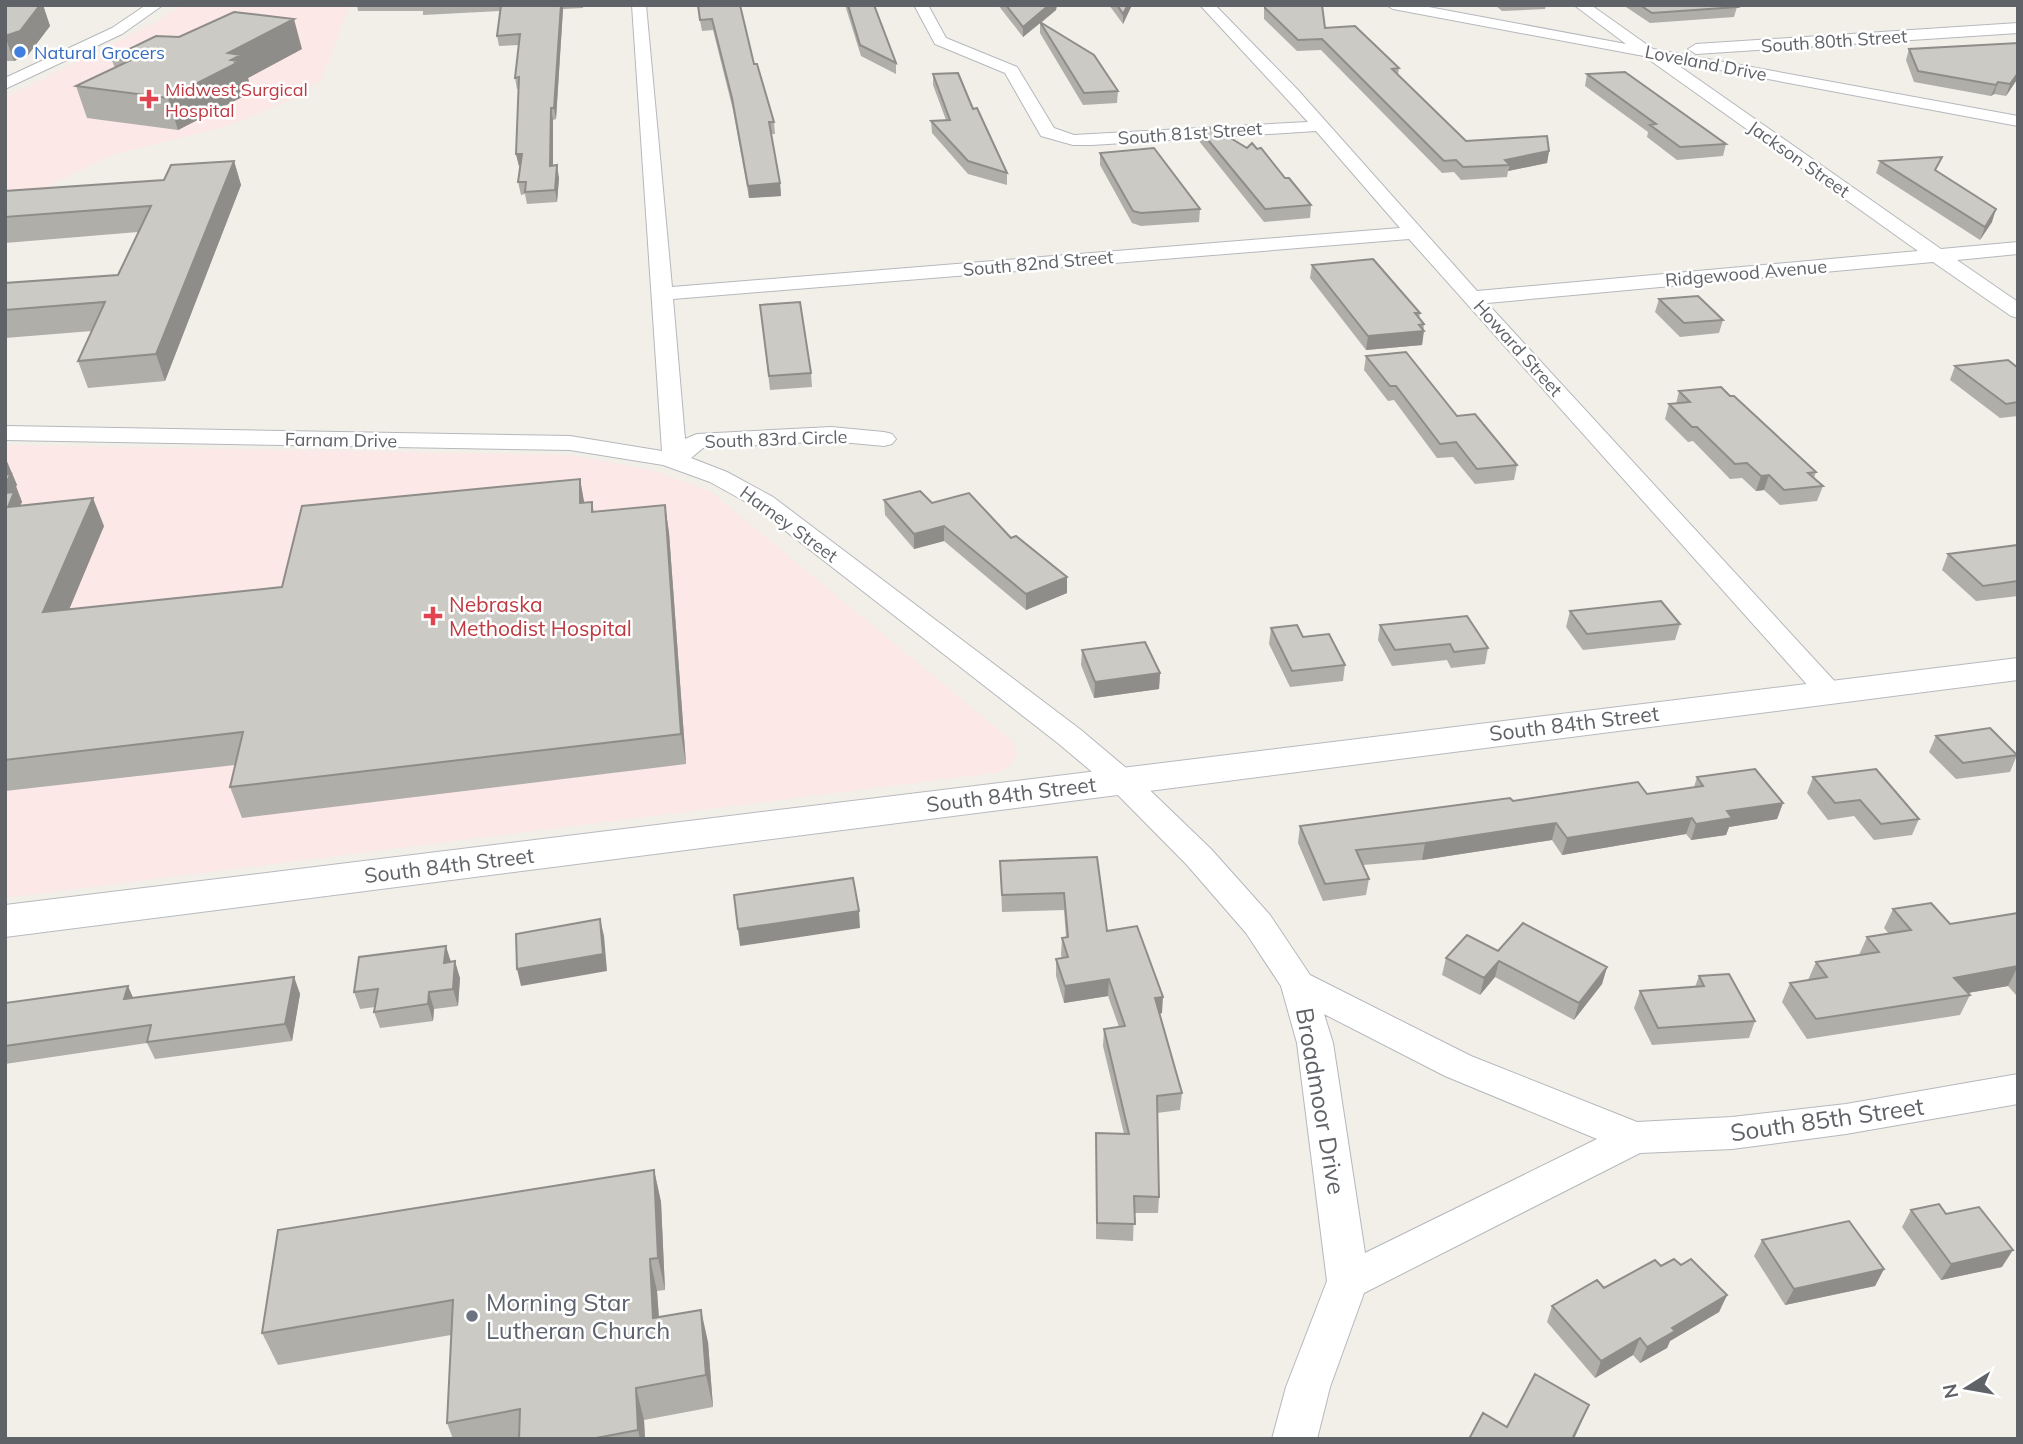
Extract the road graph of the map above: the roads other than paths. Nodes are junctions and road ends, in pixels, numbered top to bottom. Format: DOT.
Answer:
graph roads {
  1 [pos="156,5"];
  2 [pos="639,5"];
  3 [pos="921,5"];
  4 [pos="1207,5"];
  5 [pos="1393,5"];
  6 [pos="1581,5"];
  7 [pos="2018,28"];
  8 [pos="1650,52"];
  9 [pos="5,84"];
  10 [pos="2018,121"];
  11 [pos="1319,126"];
  12 [pos="1414,233"];
  13 [pos="2018,248"];
  14 [pos="1937,256"];
  15 [pos="662,294"];
  16 [pos="1473,298"];
  17 [pos="2018,312"];
  18 [pos="5,433"];
  19 [pos="884,439"];
  20 [pos="675,459"];
  21 [pos="2018,669"];
  22 [pos="1829,692"];
  23 [pos="1121,780"];
  24 [pos="5,922"];
  25 [pos="1298,984"];
  26 [pos="2018,1089"];
  27 [pos="1634,1138"];
  28 [pos="1348,1281"];
  29 [pos="1294,1439"];
  1 -- 9 [label="street"];
  2 -- 15 [label="street"];
  3 -- 11 [label="street, South 81st Street"];
  4 -- 11 [label="street, Howard Street"];
  5 -- 8 [label="street, Loveland Drive"];
  6 -- 8 [label="street, Jackson Street"];
  7 -- 8 [label="street, South 80th Street"];
  8 -- 10 [label="street, Loveland Drive"];
  8 -- 14 [label="street, Jackson Street"];
  11 -- 12 [label="street, Howard Street"];
  12 -- 15 [label="street, South 82nd Street"];
  12 -- 16 [label="street, Howard Street"];
  13 -- 14 [label="street, Ridgewood Avenue"];
  14 -- 16 [label="street, Ridgewood Avenue"];
  14 -- 17 [label="street, Jackson Street"];
  15 -- 20 [label="street"];
  16 -- 22 [label="street, Howard Street"];
  18 -- 20 [label="street, Farnam Drive"];
  19 -- 20 [label="street, South 83rd Circle"];
  20 -- 23 [label="street, Harney Street"];
  21 -- 22 [label="main road, South 84th Street"];
  22 -- 23 [label="main road, South 84th Street"];
  23 -- 24 [label="main road, South 84th Street"];
  23 -- 25 [label="street, Broadmoor Drive"];
  25 -- 27 [label="street, South 85th Street"];
  25 -- 28 [label="street, Broadmoor Drive"];
  26 -- 27 [label="street, South 85th Street"];
  27 -- 28 [label="street, South 85th Street"];
  28 -- 29 [label="street, Broadmoor Drive"];
}
